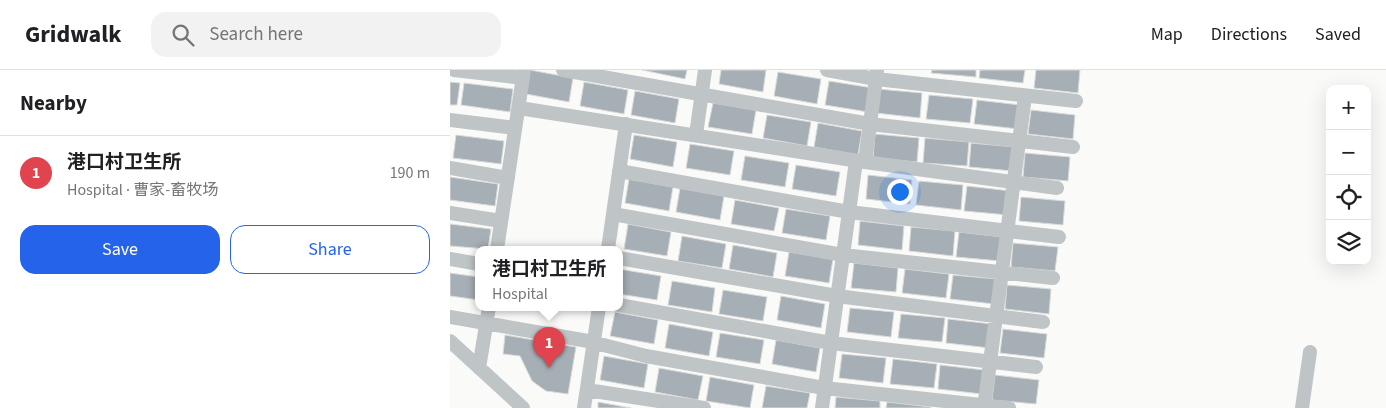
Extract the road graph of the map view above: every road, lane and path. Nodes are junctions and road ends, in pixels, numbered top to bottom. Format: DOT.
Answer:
graph roads {
  1 [pos="454,70"];
  2 [pos="563,70"];
  3 [pos="705,70"];
  4 [pos="827,70"];
  5 [pos="524,74"];
  6 [pos="877,75"];
  7 [pos="702,95"];
  8 [pos="1025,96"];
  9 [pos="1076,101"];
  10 [pos="519,108"];
  11 [pos="450,120"];
  12 [pos="626,124"];
  13 [pos="870,124"];
  14 [pos="516,128"];
  15 [pos="696,136"];
  16 [pos="1019,141"];
  17 [pos="1073,147"];
  18 [pos="860,161"];
  19 [pos="450,168"];
  20 [pos="619,171"];
  21 [pos="508,178"];
  22 [pos="1014,182"];
  23 [pos="1057,188"];
  24 [pos="849,212"];
  25 [pos="450,213"];
  26 [pos="613,214"];
  27 [pos="501,221"];
  28 [pos="1007,230"];
  29 [pos="1059,237"];
  30 [pos="497,246"];
  31 [pos="608,246"];
  32 [pos="843,255"];
  33 [pos="623,259"];
  34 [pos="450,260"];
  35 [pos="475,263"];
  36 [pos="1002,272"];
  37 [pos="1053,278"];
  38 [pos="837,296"];
  39 [pos="623,306"];
  40 [pos="488,311"];
  41 [pos="598,311"];
  42 [pos="450,316"];
  43 [pos="996,316"];
  44 [pos="1044,322"];
  45 [pos="486,323"];
  46 [pos="450,341"];
  47 [pos="594,343"];
  48 [pos="831,343"];
  49 [pos="1310,352"];
  50 [pos="990,362"];
  51 [pos="1036,367"];
  52 [pos="479,368"];
  53 [pos="824,388"];
  54 [pos="587,390"];
  55 [pos="984,407"];
  56 [pos="523,408"];
  57 [pos="584,408"];
  58 [pos="704,408"];
  59 [pos="822,408"];
  60 [pos="1009,408"];
  61 [pos="1302,408"];
  1 -- 5 [label="street"];
  2 -- 7 [label="street"];
  3 -- 7 [label="street"];
  4 -- 6 [label="street"];
  5 -- 10 [label="street"];
  6 -- 8 [label="street"];
  6 -- 13 [label="street"];
  7 -- 13 [label="street"];
  7 -- 15 [label="street"];
  8 -- 9 [label="street"];
  8 -- 16 [label="street"];
  10 -- 12 [label="street"];
  10 -- 14 [label="street"];
  11 -- 14 [label="street"];
  12 -- 15 [label="street"];
  12 -- 20 [label="street"];
  13 -- 16 [label="street"];
  13 -- 18 [label="street"];
  14 -- 21 [label="street"];
  15 -- 18 [label="street"];
  16 -- 17 [label="street"];
  16 -- 22 [label="street"];
  18 -- 22 [label="street"];
  18 -- 24 [label="street"];
  19 -- 21 [label="street"];
  20 -- 24 [label="street"];
  20 -- 26 [label="street"];
  21 -- 27 [label="street"];
  22 -- 23 [label="street"];
  22 -- 28 [label="street"];
  24 -- 28 [label="street"];
  24 -- 32 [label="street"];
  25 -- 27 [label="street"];
  26 -- 31 [label="street"];
  26 -- 32 [label="street"];
  27 -- 30 [label="street"];
  28 -- 29 [label="street"];
  28 -- 36 [label="street"];
  32 -- 36 [label="street"];
  32 -- 38 [label="street"];
  33 -- 38 [label="street"];
  34 -- 35 [label="street"];
  36 -- 37 [label="street"];
  36 -- 43 [label="street"];
  38 -- 43 [label="street"];
  38 -- 48 [label="street"];
  39 -- 48 [label="street"];
  40 -- 45 [label="street"];
  41 -- 47 [label="street"];
  42 -- 45 [label="street"];
  43 -- 44 [label="street"];
  43 -- 50 [label="street"];
  45 -- 47 [label="street"];
  45 -- 52 [label="street"];
  46 -- 52 [label="street"];
  47 -- 53 [label="street"];
  47 -- 54 [label="street"];
  48 -- 50 [label="street"];
  48 -- 53 [label="street"];
  49 -- 61 [label="street"];
  50 -- 51 [label="street"];
  50 -- 55 [label="street"];
  52 -- 56 [label="street"];
  53 -- 55 [label="street"];
  53 -- 59 [label="street"];
  54 -- 57 [label="street"];
  54 -- 58 [label="street"];
  55 -- 60 [label="street"];
}
